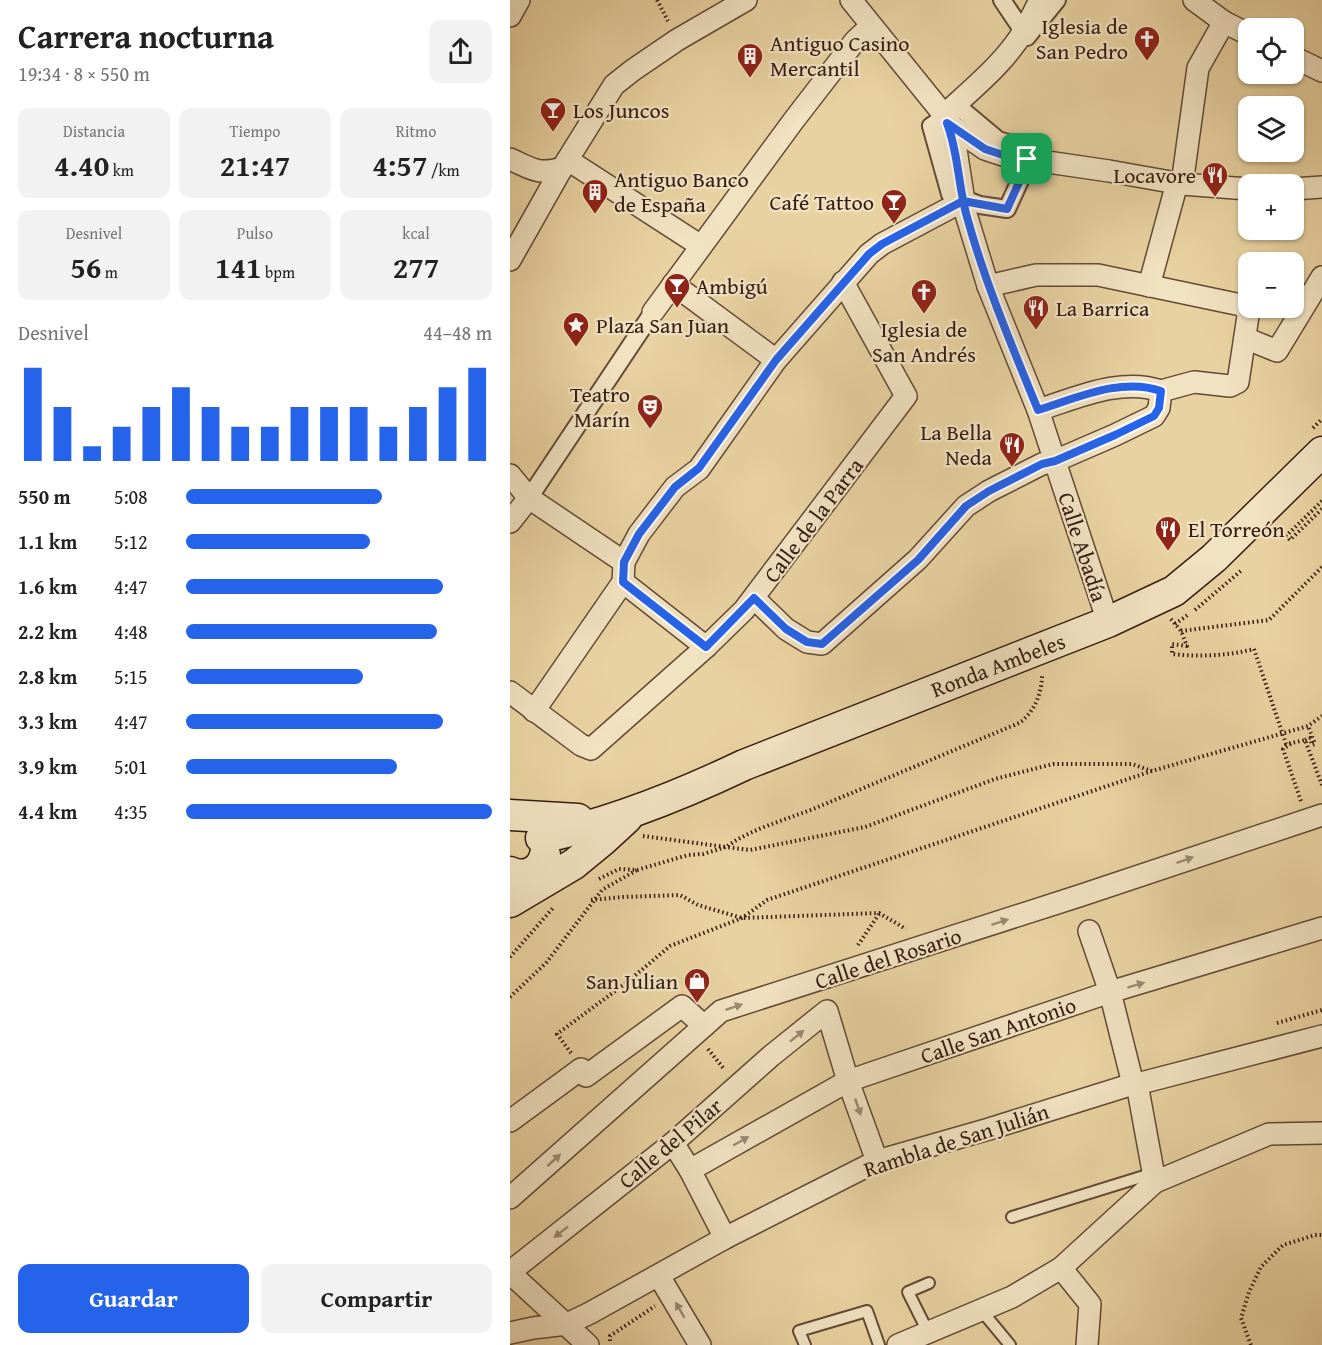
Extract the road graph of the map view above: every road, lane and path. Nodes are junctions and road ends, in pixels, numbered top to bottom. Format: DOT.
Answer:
graph roads {
  1 [pos="519,0"];
  2 [pos="746,0"];
  3 [pos="851,0"];
  4 [pos="1002,0"];
  5 [pos="1040,0"];
  6 [pos="1056,0"];
  7 [pos="1194,0"];
  8 [pos="510,16"];
  9 [pos="1224,22"];
  10 [pos="871,26"];
  11 [pos="1238,29"];
  12 [pos="1024,31"];
  13 [pos="1304,62"];
  14 [pos="1322,71"];
  15 [pos="945,118"];
  16 [pos="510,159"];
  17 [pos="1027,159"];
  18 [pos="565,164"];
  19 [pos="1179,184"];
  20 [pos="1322,187"];
  21 [pos="1238,188"];
  22 [pos="1304,188"];
  23 [pos="963,201"];
  24 [pos="701,246"];
  25 [pos="510,260"];
  26 [pos="1322,277"];
  27 [pos="843,282"];
  28 [pos="673,284"];
  29 [pos="988,286"];
  30 [pos="1149,286"];
  31 [pos="653,312"];
  32 [pos="1245,338"];
  33 [pos="776,360"];
  34 [pos="1161,391"];
  35 [pos="1038,410"];
  36 [pos="1322,452"];
  37 [pos="1055,461"];
  38 [pos="510,475"];
  39 [pos="530,498"];
  40 [pos="1322,501"];
  41 [pos="1322,509"];
  42 [pos="510,522"];
  43 [pos="1322,567"];
  44 [pos="623,572"];
  45 [pos="754,598"];
  46 [pos="1108,622"];
  47 [pos="1181,631"];
  48 [pos="1186,646"];
  49 [pos="706,647"];
  50 [pos="1042,670"];
  51 [pos="510,692"];
  52 [pos="534,711"];
  53 [pos="1322,716"];
  54 [pos="1308,726"];
  55 [pos="1305,740"];
  56 [pos="1292,743"];
  57 [pos="1152,771"];
  58 [pos="1322,785"];
  59 [pos="1315,817"];
  60 [pos="626,823"];
  61 [pos="726,847"];
  62 [pos="520,853"];
  63 [pos="637,870"];
  64 [pos="590,884"];
  65 [pos="591,900"];
  66 [pos="555,905"];
  67 [pos="742,918"];
  68 [pos="1322,928"];
  69 [pos="1089,931"];
  70 [pos="862,939"];
  71 [pos="510,957"];
  72 [pos="1110,992"];
  73 [pos="510,997"];
  74 [pos="700,1030"];
  75 [pos="557,1034"];
  76 [pos="1322,1036"];
  77 [pos="848,1081"];
  78 [pos="1135,1084"];
  79 [pos="738,1086"];
  80 [pos="510,1121"];
  81 [pos="1322,1133"];
  82 [pos="673,1143"];
  83 [pos="877,1161"];
  84 [pos="690,1170"];
  85 [pos="1154,1177"];
  86 [pos="510,1198"];
  87 [pos="1012,1217"];
  88 [pos="1322,1235"];
  89 [pos="725,1238"];
  90 [pos="1061,1268"];
  91 [pos="510,1272"];
  92 [pos="659,1276"];
  93 [pos="929,1283"];
  94 [pos="658,1304"];
  95 [pos="981,1310"];
  96 [pos="567,1324"];
  97 [pos="928,1332"];
  98 [pos="510,1333"];
  99 [pos="610,1336"];
  100 [pos="588,1345"];
  101 [pos="700,1345"];
  102 [pos="805,1345"];
  103 [pos="879,1345"];
  104 [pos="898,1345"];
  105 [pos="1010,1345"];
  106 [pos="1088,1345"];
  107 [pos="1251,1345"];
  1 -- 8 [label="street"];
  2 -- 18 [label="street"];
  3 -- 10 [label="street"];
  4 -- 12 [label="street"];
  5 -- 12 [label="street"];
  6 -- 12 [label="street"];
  7 -- 9 [label="street"];
  9 -- 11 [label="street"];
  9 -- 19 [label="street"];
  10 -- 15 [label="street"];
  10 -- 24 [label="street"];
  12 -- 15 [label="street"];
  13 -- 14 [label="street"];
  15 -- 17 [label="street"];
  15 -- 23 [label="street, Calle Abadía"];
  16 -- 18 [label="street"];
  17 -- 19 [label="street"];
  17 -- 23 [label="street"];
  18 -- 24 [label="street"];
  18 -- 25 [label="street"];
  19 -- 21 [label="street"];
  19 -- 30 [label="street"];
  20 -- 22 [label="street"];
  23 -- 27 [label="street"];
  23 -- 29 [label="street, Calle Abadía"];
  24 -- 28 [label="street"];
  26 -- 32 [label="street"];
  27 -- 33 [label="street"];
  27 -- 45 [label="street, Calle de la Parra"];
  28 -- 31 [label="street"];
  28 -- 33 [label="street"];
  29 -- 30 [label="street"];
  29 -- 35 [label="street, Calle Abadía"];
  30 -- 32 [label="street"];
  31 -- 39 [label="street"];
  32 -- 34 [label="street"];
  33 -- 44 [label="street"];
  34 -- 35 [label="street"];
  34 -- 37 [label="street"];
  35 -- 37 [label="street, Calle Abadía"];
  36 -- 46 [label="main road, Ronda Ambeles"];
  37 -- 45 [label="street"];
  37 -- 46 [label="street, Calle Abadía"];
  38 -- 39 [label="street"];
  39 -- 42 [label="street"];
  39 -- 44 [label="street"];
  40 -- 41 [label="path"];
  43 -- 47 [label="path"];
  44 -- 49 [label="street"];
  44 -- 52 [label="street"];
  45 -- 49 [label="street, Calle de la Parra"];
  46 -- 60 [label="main road, Ronda Ambeles"];
  48 -- 56 [label="path, bridge"];
  49 -- 52 [label="street, Calle de la Parra"];
  50 -- 61 [label="path"];
  51 -- 52 [label="street"];
  53 -- 54 [label="path"];
  54 -- 55 [label="path"];
  54 -- 57 [label="path"];
  55 -- 56 [label="path"];
  55 -- 58 [label="path"];
  56 -- 59 [label="path"];
  57 -- 61 [label="path"];
  57 -- 67 [label="path"];
  74 -- 59 [label="street, Calle del Rosario, one-way"];
  60 -- 61 [label="path"];
  60 -- 62 [label="main road, Ronda Ambeles"];
  60 -- 62 [label="main road, Ronda Ambeles"];
  61 -- 63 [label="path"];
  63 -- 64 [label="path"];
  63 -- 65 [label="path"];
  65 -- 67 [label="path"];
  65 -- 73 [label="path"];
  66 -- 71 [label="path"];
  67 -- 70 [label="path"];
  67 -- 75 [label="path"];
  72 -- 68 [label="street, Calle San Antonio, one-way"];
  69 -- 72 [label="street"];
  72 -- 77 [label="street, Calle San Antonio"];
  72 -- 78 [label="street"];
  74 -- 79 [label="path"];
  74 -- 80 [label="street"];
  86 -- 74 [label="street, Calle del Rosario, one-way"];
  76 -- 78 [label="street, Rambla de San Julián"];
  79 -- 77 [label="street, Calle del Pilar, one-way"];
  77 -- 83 [label="street, one-way"];
  84 -- 77 [label="street, Calle San Antonio, one-way"];
  78 -- 83 [label="street, Rambla de San Julián"];
  78 -- 85 [label="street"];
  79 -- 82 [label="street, Calle del Pilar"];
  81 -- 85 [label="street"];
  82 -- 84 [label="street"];
  82 -- 91 [label="street, Calle del Pilar, one-way"];
  83 -- 89 [label="street, Rambla de San Julián"];
  84 -- 89 [label="street"];
  85 -- 87 [label="lane"];
  85 -- 90 [label="street"];
  88 -- 107 [label="path"];
  89 -- 92 [label="street, Rambla de San Julián"];
  90 -- 95 [label="street"];
  90 -- 106 [label="street"];
  91 -- 96 [label="street"];
  92 -- 96 [label="street, Rambla de San Julián"];
  101 -- 92 [label="street, one-way"];
  93 -- 97 [label="lane"];
  94 -- 99 [label="path"];
  95 -- 97 [label="street"];
  95 -- 105 [label="lane"];
  96 -- 98 [label="street, Rambla de San Julián"];
  96 -- 100 [label="street"];
  97 -- 104 [label="street"];
  102 -- 103 [label="lane"];
}
